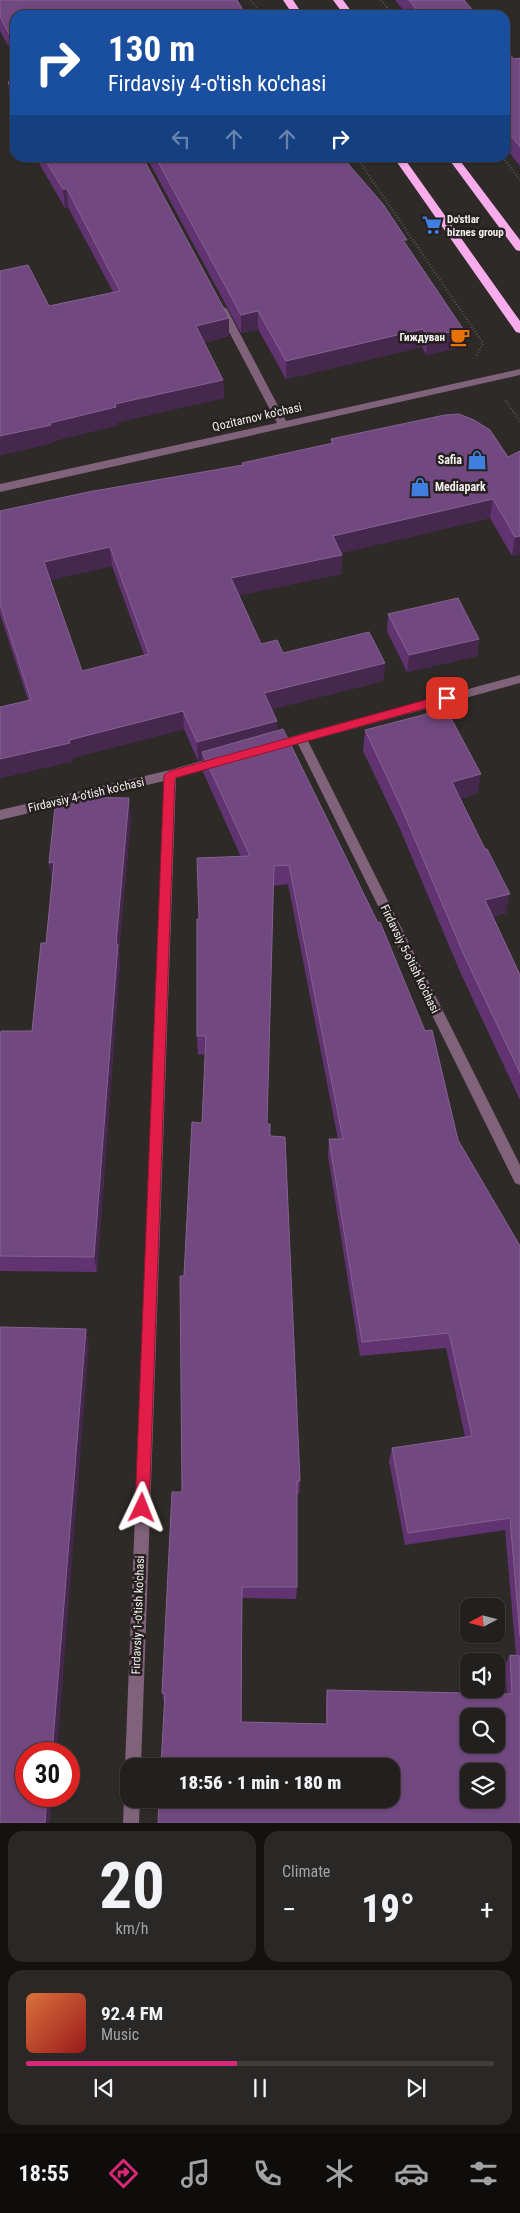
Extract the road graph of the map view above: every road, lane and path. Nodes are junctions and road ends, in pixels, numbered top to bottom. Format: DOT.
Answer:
graph roads {
  1 [pos="381,0"];
  2 [pos="389,10"];
  3 [pos="361,162"];
  4 [pos="403,162"];
  5 [pos="457,162"];
  6 [pos="506,162"];
  7 [pos="520,180"];
  8 [pos="520,248"];
  9 [pos="219,304"];
  10 [pos="520,328"];
  11 [pos="484,344"];
  12 [pos="520,372"];
  13 [pos="283,424"];
  14 [pos="0,488"];
  15 [pos="520,678"];
  16 [pos="301,738"];
  17 [pos="263,749"];
  18 [pos="226,759"];
  19 [pos="170,775"];
  20 [pos="0,815"];
  21 [pos="520,1179"];
  22 [pos="133,1758"];
  23 [pos="132,1808"];
  24 [pos="131,1823"];
  1 -- 2 [label="path"];
  3 -- 11 [label="path"];
  4 -- 10 [label="highway"];
  5 -- 8 [label="highway"];
  6 -- 7 [label="path"];
  9 -- 13 [label="street"];
  12 -- 13 [label="street, Qozitarnov ko'chasi"];
  13 -- 14 [label="street, Qozitarnov ko'chasi"];
  15 -- 16 [label="street"];
  16 -- 17 [label="street"];
  16 -- 21 [label="street, Firdavsiy 5-o'tish ko'chasi"];
  18 -- 19 [label="street, Firdavsiy 4-o'tish ko'chasi"];
  19 -- 20 [label="street, Firdavsiy 4-o'tish ko'chasi"];
  19 -- 22 [label="street, Firdavsiy 1-o'tish ko'chasi"];
  23 -- 24 [label="street"];
}
